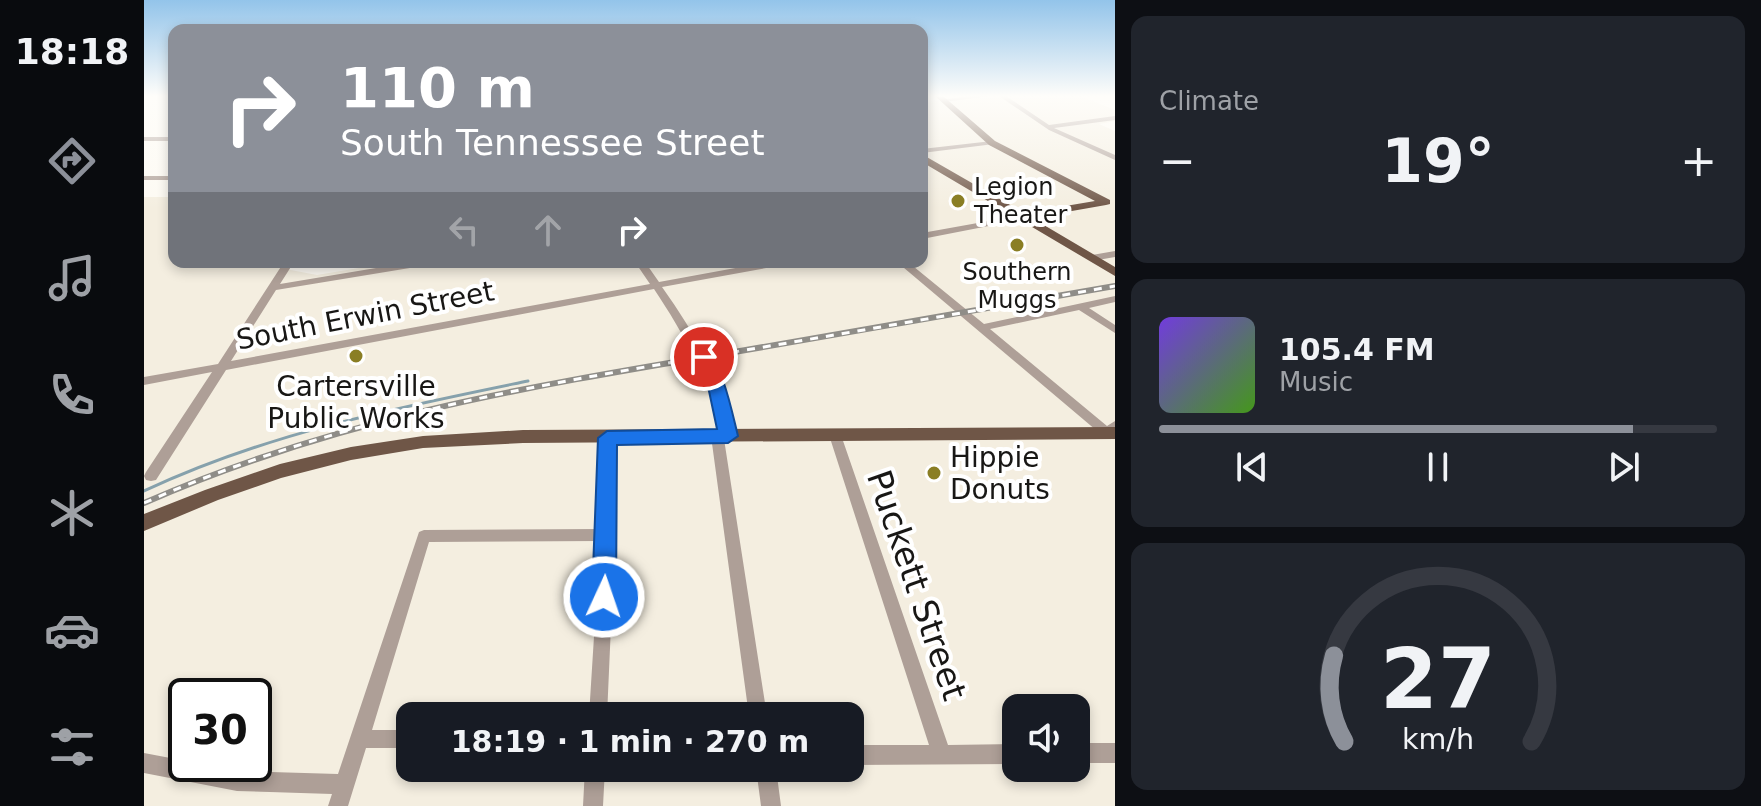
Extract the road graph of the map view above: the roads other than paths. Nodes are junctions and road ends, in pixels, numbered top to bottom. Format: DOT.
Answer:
graph roads {
  1 [pos="980,134"];
  2 [pos="1062,134"];
  3 [pos="144,139"];
  4 [pos="168,139"];
  5 [pos="992,143"];
  6 [pos="928,150"];
  7 [pos="1115,158"];
  8 [pos="928,162"];
  9 [pos="144,178"];
  10 [pos="168,178"];
  11 [pos="1112,203"];
  12 [pos="1022,217"];
  13 [pos="928,235"];
  14 [pos="1115,254"];
  15 [pos="1092,258"];
  16 [pos="285,268"];
  17 [pos="392,268"];
  18 [pos="644,268"];
  19 [pos="752,268"];
  20 [pos="909,268"];
  21 [pos="1115,272"];
  22 [pos="657,286"];
  23 [pos="273,288"];
  24 [pos="1115,299"];
  25 [pos="1081,307"];
  26 [pos="982,328"];
  27 [pos="1115,330"];
  28 [pos="224,366"];
  29 [pos="144,381"];
  30 [pos="1112,430"];
  31 [pos="835,435"];
  32 [pos="723,436"];
  33 [pos="607,438"];
  34 [pos="151,476"];
  35 [pos="144,523"];
  36 [pos="608,535"];
  37 [pos="599,702"];
  38 [pos="756,702"];
  39 [pos="359,739"];
  40 [pos="396,739"];
  41 [pos="1090,753"];
  42 [pos="1115,753"];
  43 [pos="942,754"];
  44 [pos="1002,754"];
  45 [pos="864,755"];
  46 [pos="144,763"];
  47 [pos="594,782"];
  48 [pos="768,782"];
  49 [pos="344,784"];
  50 [pos="338,806"];
  51 [pos="593,806"];
  52 [pos="771,806"];
  1 -- 5 [label="main road"];
  2 -- 7 [label="street"];
  3 -- 4 [label="street"];
  5 -- 6 [label="street"];
  5 -- 11 [label="main road"];
  8 -- 12 [label="main road"];
  9 -- 10 [label="street"];
  11 -- 12 [label="main road"];
  12 -- 13 [label="street"];
  12 -- 15 [label="main road"];
  14 -- 15 [label="street"];
  15 -- 21 [label="main road"];
  16 -- 23 [label="street"];
  17 -- 23 [label="street"];
  18 -- 22 [label="street"];
  19 -- 22 [label="street, South Erwin Street"];
  20 -- 26 [label="street"];
  22 -- 28 [label="street, South Erwin Street"];
  22 -- 32 [label="street"];
  23 -- 28 [label="street"];
  24 -- 25 [label="street"];
  25 -- 26 [label="street"];
  25 -- 27 [label="street"];
  26 -- 30 [label="street"];
  28 -- 29 [label="street, South Erwin Street"];
  28 -- 34 [label="street"];
  30 -- 31 [label="main road"];
  31 -- 32 [label="main road"];
  31 -- 43 [label="street, Puckett Street"];
  32 -- 33 [label="main road"];
  32 -- 38 [label="street"];
  33 -- 35 [label="main road"];
  33 -- 36 [label="street"];
  36 -- 37 [label="street"];
  36 -- 39 [label="street"];
  39 -- 40 [label="street"];
  39 -- 49 [label="street"];
  41 -- 42 [label="street"];
  43 -- 44 [label="street"];
  43 -- 45 [label="street"];
  46 -- 49 [label="street"];
  47 -- 51 [label="street"];
  48 -- 52 [label="street"];
  49 -- 50 [label="street"];
}
